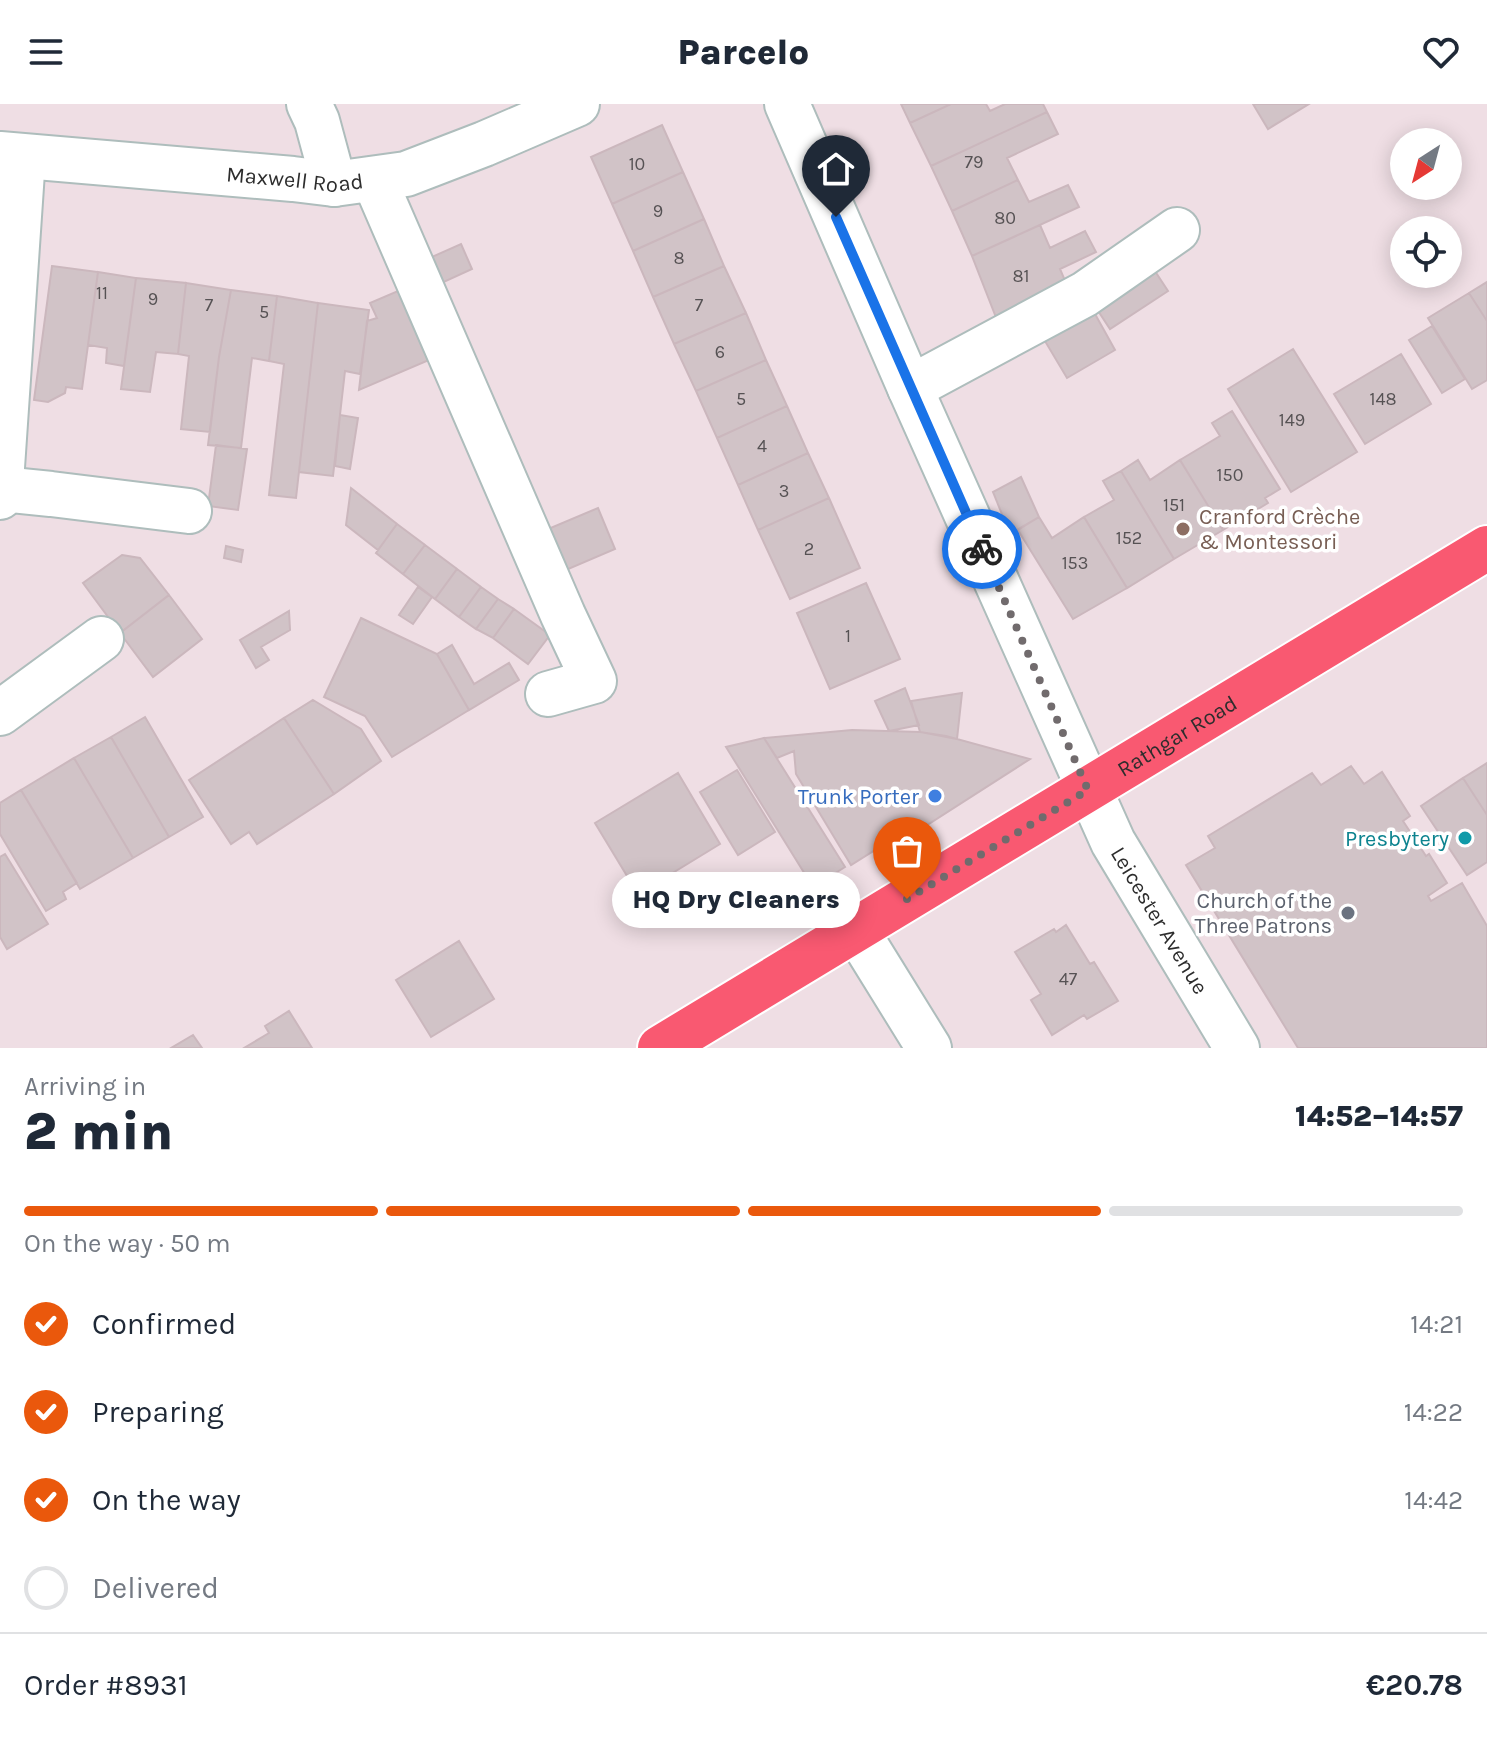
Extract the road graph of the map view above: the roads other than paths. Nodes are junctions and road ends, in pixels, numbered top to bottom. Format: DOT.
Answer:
graph roads {
  1 [pos="309,104"];
  2 [pos="577,104"];
  3 [pos="787,104"];
  4 [pos="12,155"];
  5 [pos="354,181"];
  6 [pos="1177,230"];
  7 [pos="910,388"];
  8 [pos="1,489"];
  9 [pos="0,497"];
  10 [pos="189,511"];
  11 [pos="497,532"];
  12 [pos="1487,548"];
  13 [pos="563,615"];
  14 [pos="101,639"];
  15 [pos="548,694"];
  16 [pos="0,713"];
  17 [pos="1088,790"];
  18 [pos="856,930"];
  19 [pos="660,1048"];
  20 [pos="929,1048"];
  21 [pos="1237,1048"];
  1 -- 5 [label="street"];
  2 -- 5 [label="street, Maxwell Road"];
  3 -- 7 [label="street, Leicester Avenue"];
  4 -- 5 [label="street, Maxwell Road"];
  4 -- 8 [label="street"];
  5 -- 13 [label="street"];
  6 -- 7 [label="street"];
  7 -- 17 [label="street, Leicester Avenue"];
  8 -- 9 [label="street"];
  8 -- 10 [label="street"];
  11 -- 13 [label="street"];
  12 -- 17 [label="main road, Rathgar Road"];
  13 -- 15 [label="street"];
  14 -- 16 [label="street"];
  17 -- 18 [label="main road, Rathgar Road"];
  17 -- 21 [label="street, Leicester Avenue"];
  18 -- 19 [label="main road, Rathgar Road"];
  18 -- 20 [label="street"];
}
